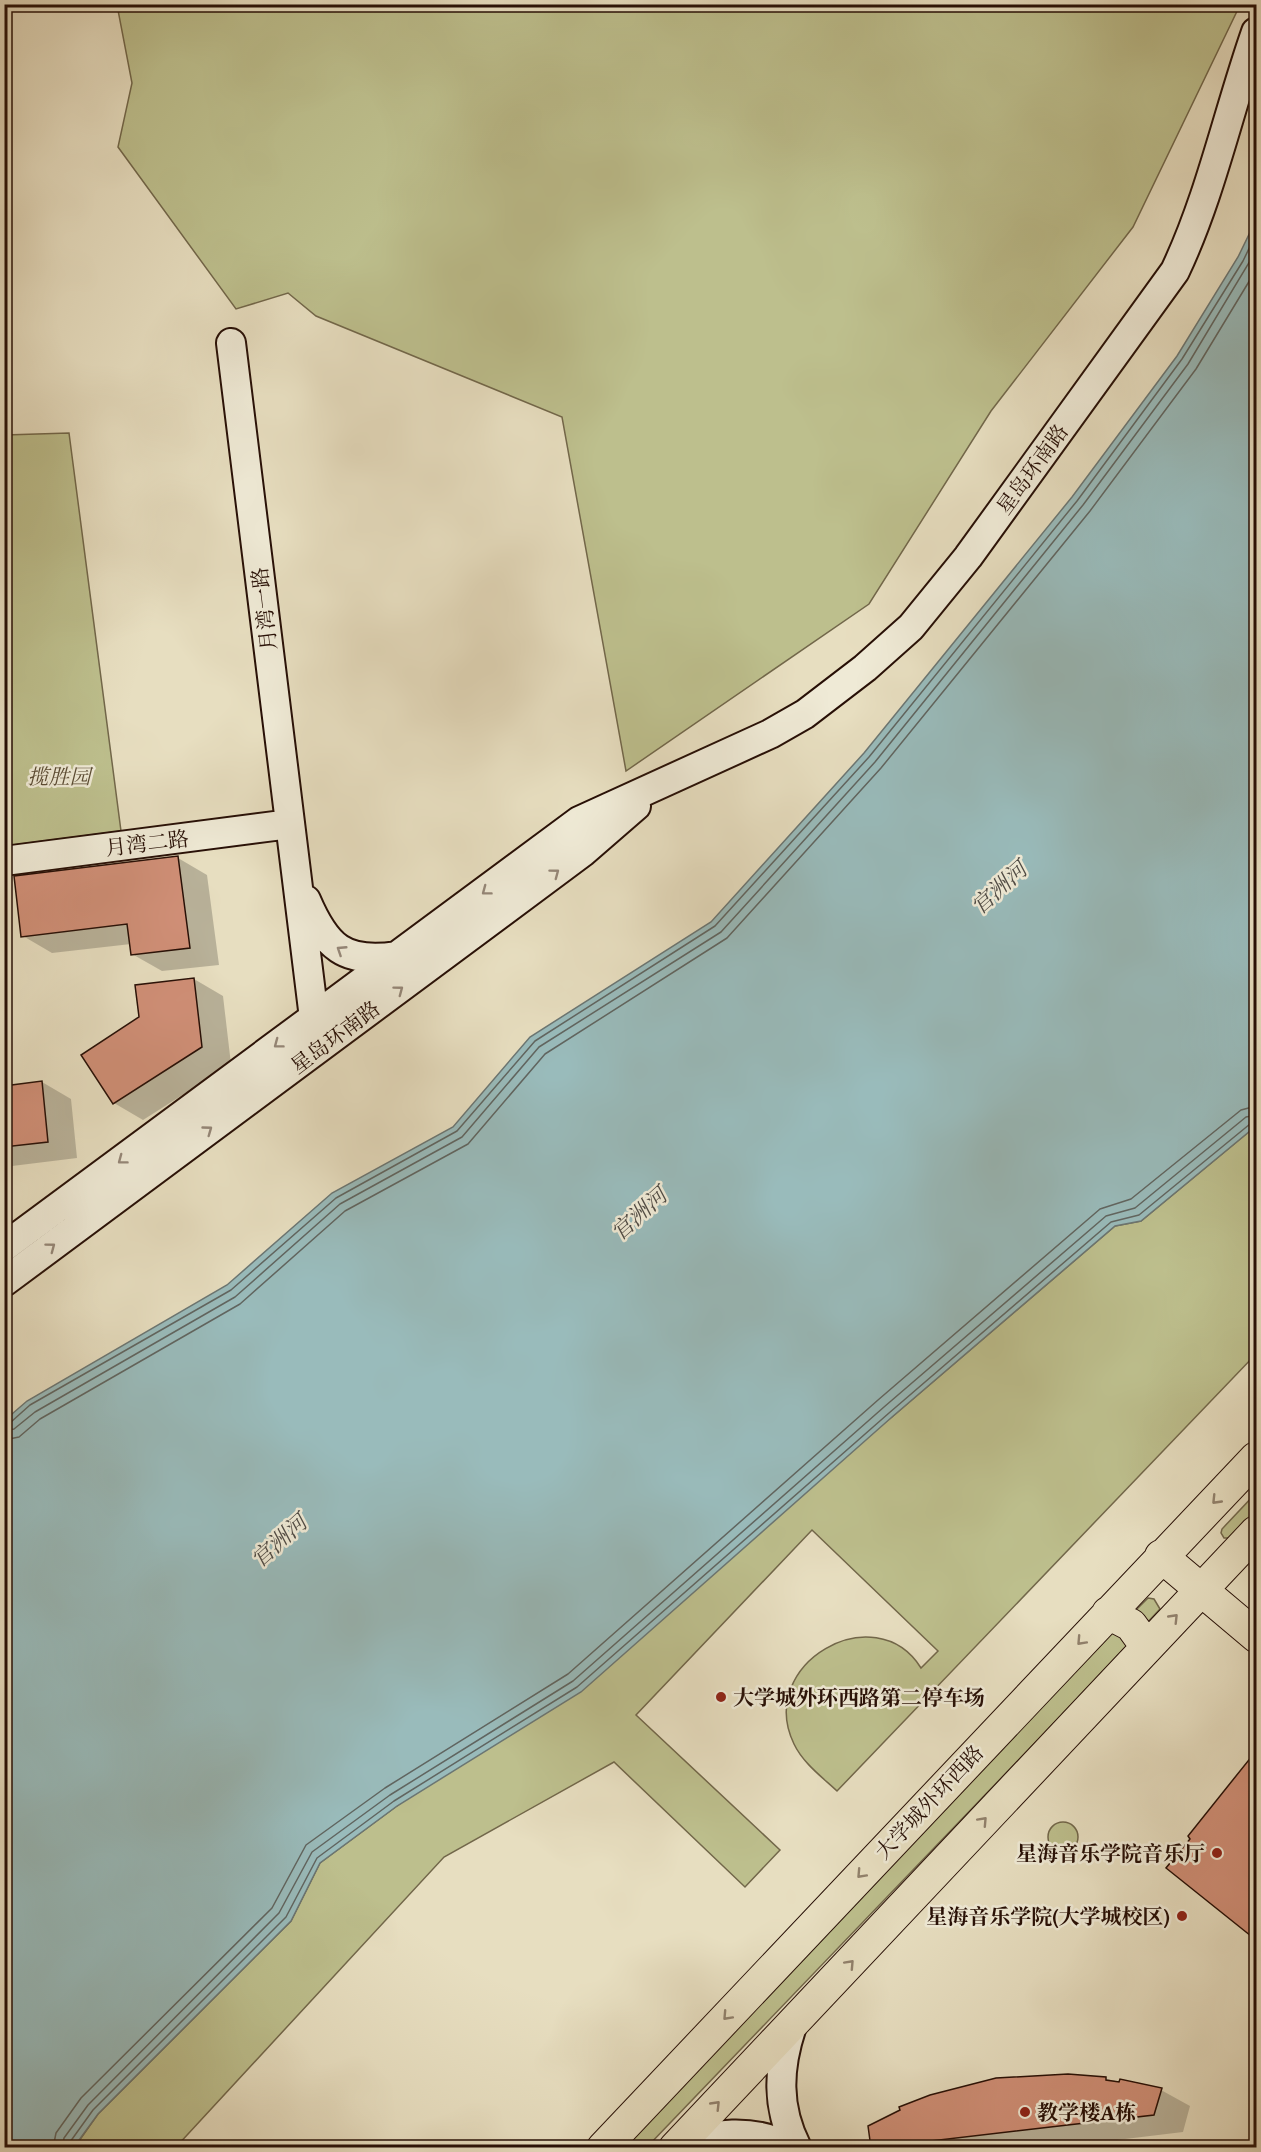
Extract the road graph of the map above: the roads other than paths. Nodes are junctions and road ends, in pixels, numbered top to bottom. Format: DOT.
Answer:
graph roads {
  1 [pos="1257,32"];
  2 [pos="231,343"];
  3 [pos="661,785"];
  4 [pos="290,824"];
  5 [pos="4,861"];
  6 [pos="296,875"];
  7 [pos="397,956"];
  8 [pos="314,1018"];
  9 [pos="4,1246"];
  10 [pos="4,1282"];
  11 [pos="1257,1458"];
  12 [pos="1257,1532"];
  13 [pos="1161,1556"];
  14 [pos="1201,1590"];
  15 [pos="1107,1613"];
  16 [pos="1257,1636"];
  17 [pos="1147,1647"];
  18 [pos="792,2026"];
  19 [pos="603,2148"];
  20 [pos="675,2148"];
  21 [pos="789,2148"];
  22 [pos="797,2148"];
  1 -- 3 [label="main road, 星岛环南路"];
  2 -- 4 [label="main road, 月湾一路"];
  3 -- 7 [label="main road, 星岛环南路, one-way"];
  10 -- 3 [label="main road, 星岛环南路, one-way"];
  4 -- 5 [label="main road, 月湾二路"];
  4 -- 6 [label="main road, 月湾一路"];
  7 -- 6 [label="main road, 月湾一路, one-way"];
  6 -- 8 [label="main road, 月湾一路"];
  7 -- 8 [label="main road, 星岛环南路"];
  8 -- 9 [label="main road, 星岛环南路, one-way"];
  11 -- 13 [label="main road, 大学城外环西路, one-way"];
  12 -- 14 [label="main road"];
  13 -- 14 [label="main road"];
  13 -- 15 [label="main road, 大学城外环西路"];
  14 -- 16 [label="main road"];
  17 -- 14 [label="main road, one-way"];
  15 -- 17 [label="main road"];
  15 -- 19 [label="main road, 大学城外环西路, one-way"];
  18 -- 17 [label="main road, one-way"];
  20 -- 18 [label="main road, one-way"];
  18 -- 22 [label="main road"];
  20 -- 21 [label="main road"];
}
